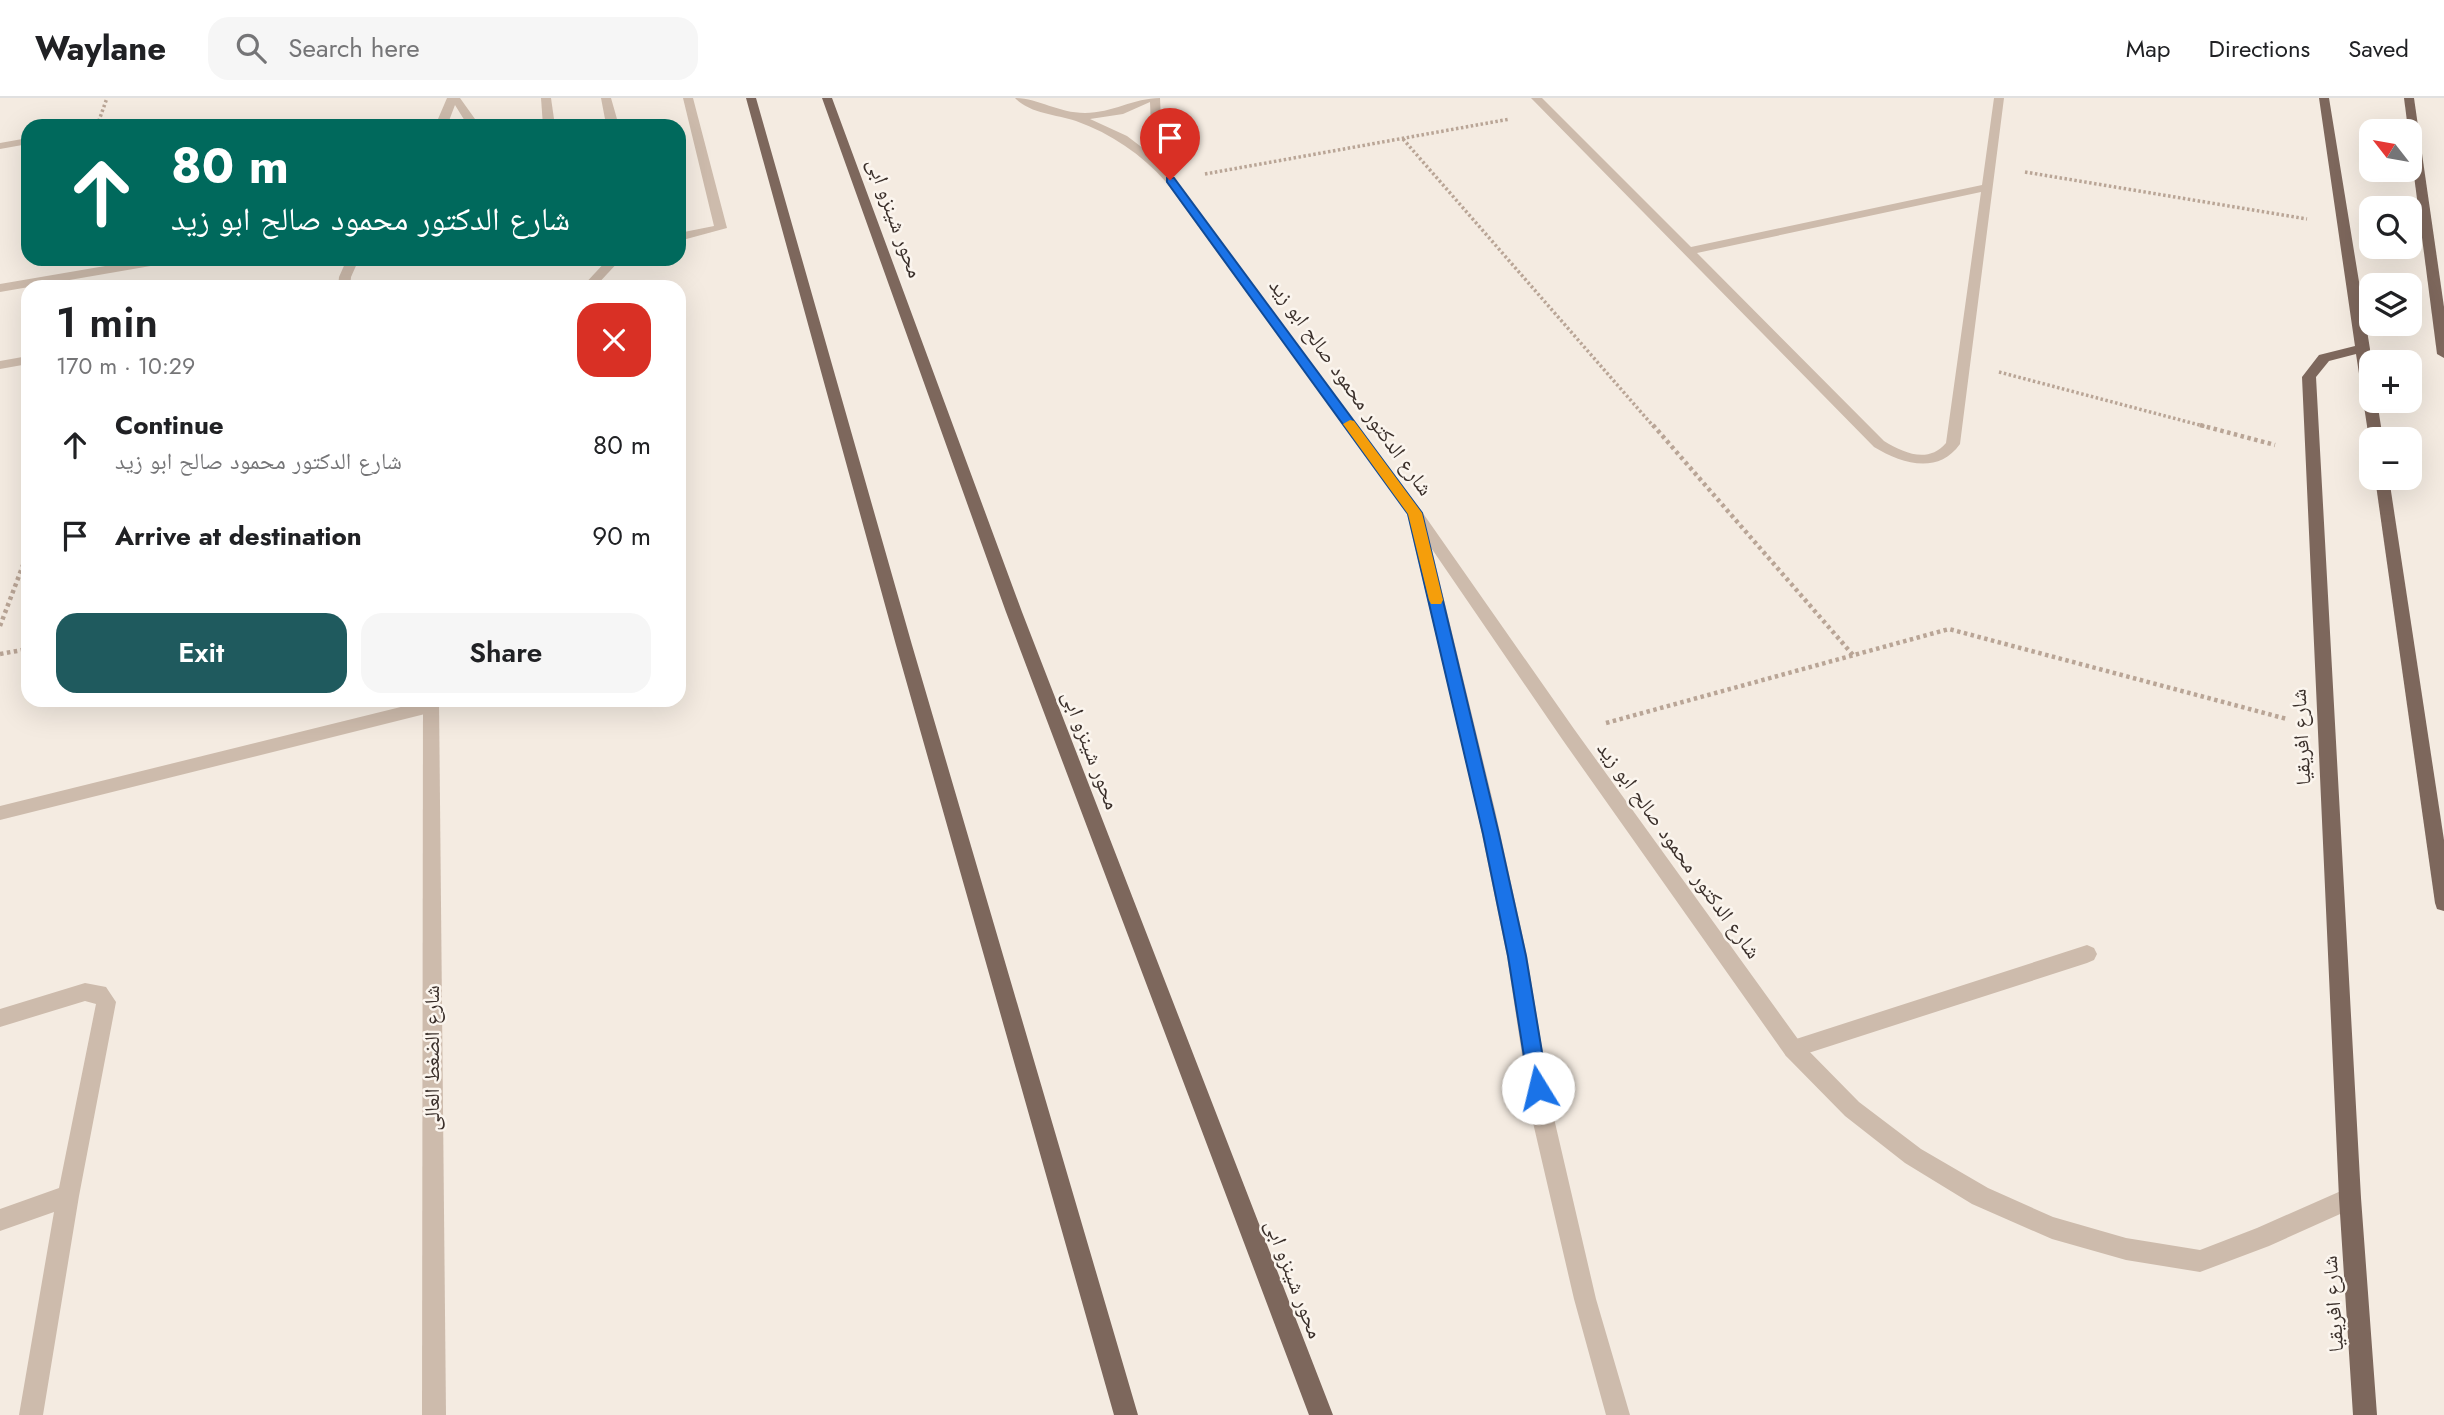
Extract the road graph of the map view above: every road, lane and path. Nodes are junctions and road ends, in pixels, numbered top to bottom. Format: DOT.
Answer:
graph roads {
  1 [pos="107,98"];
  2 [pos="453,98"];
  3 [pos="546,98"];
  4 [pos="606,98"];
  5 [pos="688,98"];
  6 [pos="751,98"];
  7 [pos="827,98"];
  8 [pos="1020,98"];
  9 [pos="1149,98"];
  10 [pos="1155,98"];
  11 [pos="1536,98"];
  12 [pos="1998,98"];
  13 [pos="2324,98"];
  14 [pos="2409,98"];
  15 [pos="1549,111"];
  16 [pos="1065,114"];
  17 [pos="100,119"];
  18 [pos="444,119"];
  19 [pos="469,119"];
  20 [pos="548,119"];
  21 [pos="610,119"];
  22 [pos="1403,139"];
  23 [pos="21,142"];
  24 [pos="0,146"];
  25 [pos="1158,165"];
  26 [pos="1990,166"];
  27 [pos="1170,180"];
  28 [pos="1989,187"];
  29 [pos="2343,225"];
  30 [pos="686,236"];
  31 [pos="1688,251"];
  32 [pos="127,266"];
  33 [pos="608,266"];
  34 [pos="46,280"];
  35 [pos="595,280"];
  36 [pos="21,284"];
  37 [pos="0,288"];
  38 [pos="2363,349"];
  39 [pos="2444,354"];
  40 [pos="21,361"];
  41 [pos="1964,363"];
  42 [pos="0,365"];
  43 [pos="2374,427"];
  44 [pos="2312,455"];
  45 [pos="2384,490"];
  46 [pos="1415,513"];
  47 [pos="21,570"];
  48 [pos="0,626"];
  49 [pos="21,650"];
  50 [pos="0,654"];
  51 [pos="1853,655"];
  52 [pos="415,707"];
  53 [pos="431,707"];
  54 [pos="2324,729"];
  55 [pos="1568,734"];
  56 [pos="0,813"];
  57 [pos="2444,903"];
  58 [pos="2087,954"];
  59 [pos="0,1018"];
  60 [pos="1793,1049"];
  61 [pos="68,1196"];
  62 [pos="2350,1198"];
  63 [pos="0,1220"];
  64 [pos="31,1415"];
  65 [pos="434,1415"];
  66 [pos="1126,1415"];
  67 [pos="1321,1415"];
  68 [pos="1618,1415"];
  69 [pos="2365,1415"];
  1 -- 17 [label="path"];
  2 -- 18 [label="street"];
  2 -- 19 [label="street"];
  3 -- 20 [label="street"];
  4 -- 21 [label="street"];
  5 -- 30 [label="street"];
  6 -- 66 [label="main road"];
  7 -- 67 [label="main road, محور شينزو ابى"];
  8 -- 16 [label="street"];
  9 -- 16 [label="street"];
  10 -- 25 [label="street"];
  11 -- 15 [label="street"];
  12 -- 26 [label="street"];
  13 -- 29 [label="main road"];
  14 -- 39 [label="main road"];
  15 -- 22 [label="path"];
  15 -- 31 [label="street"];
  16 -- 25 [label="street, شارع الدكتور محمود صالح ابو زيد"];
  22 -- 27 [label="path"];
  22 -- 51 [label="path"];
  23 -- 24 [label="street"];
  25 -- 27 [label="street, شارع الدكتور محمود صالح ابو زيد"];
  26 -- 28 [label="street"];
  26 -- 29 [label="path"];
  27 -- 46 [label="street, شارع الدكتور محمود صالح ابو زيد"];
  28 -- 31 [label="street"];
  28 -- 41 [label="street"];
  29 -- 38 [label="main road"];
  31 -- 41 [label="street"];
  32 -- 34 [label="street"];
  33 -- 35 [label="street"];
  36 -- 37 [label="street"];
  38 -- 43 [label="main road"];
  38 -- 44 [label="main road, شارع افريقيا"];
  40 -- 42 [label="street"];
  41 -- 44 [label="path"];
  44 -- 54 [label="main road, شارع افريقيا"];
  45 -- 57 [label="main road"];
  46 -- 55 [label="street, شارع الدكتور محمود صالح ابو زيد"];
  46 -- 68 [label="street"];
  47 -- 48 [label="path"];
  49 -- 50 [label="path"];
  51 -- 54 [label="path"];
  51 -- 55 [label="path"];
  52 -- 56 [label="street"];
  53 -- 65 [label="street, شارع الضغط العالى"];
  54 -- 62 [label="main road, شارع افريقيا"];
  55 -- 60 [label="street, شارع الدكتور محمود صالح ابو زيد"];
  58 -- 60 [label="street"];
  59 -- 61 [label="street"];
  60 -- 62 [label="street, شارع الدكتور محمود صالح ابو زيد"];
  61 -- 63 [label="street"];
  61 -- 64 [label="street"];
  62 -- 69 [label="main road, شارع افريقيا"];
}
